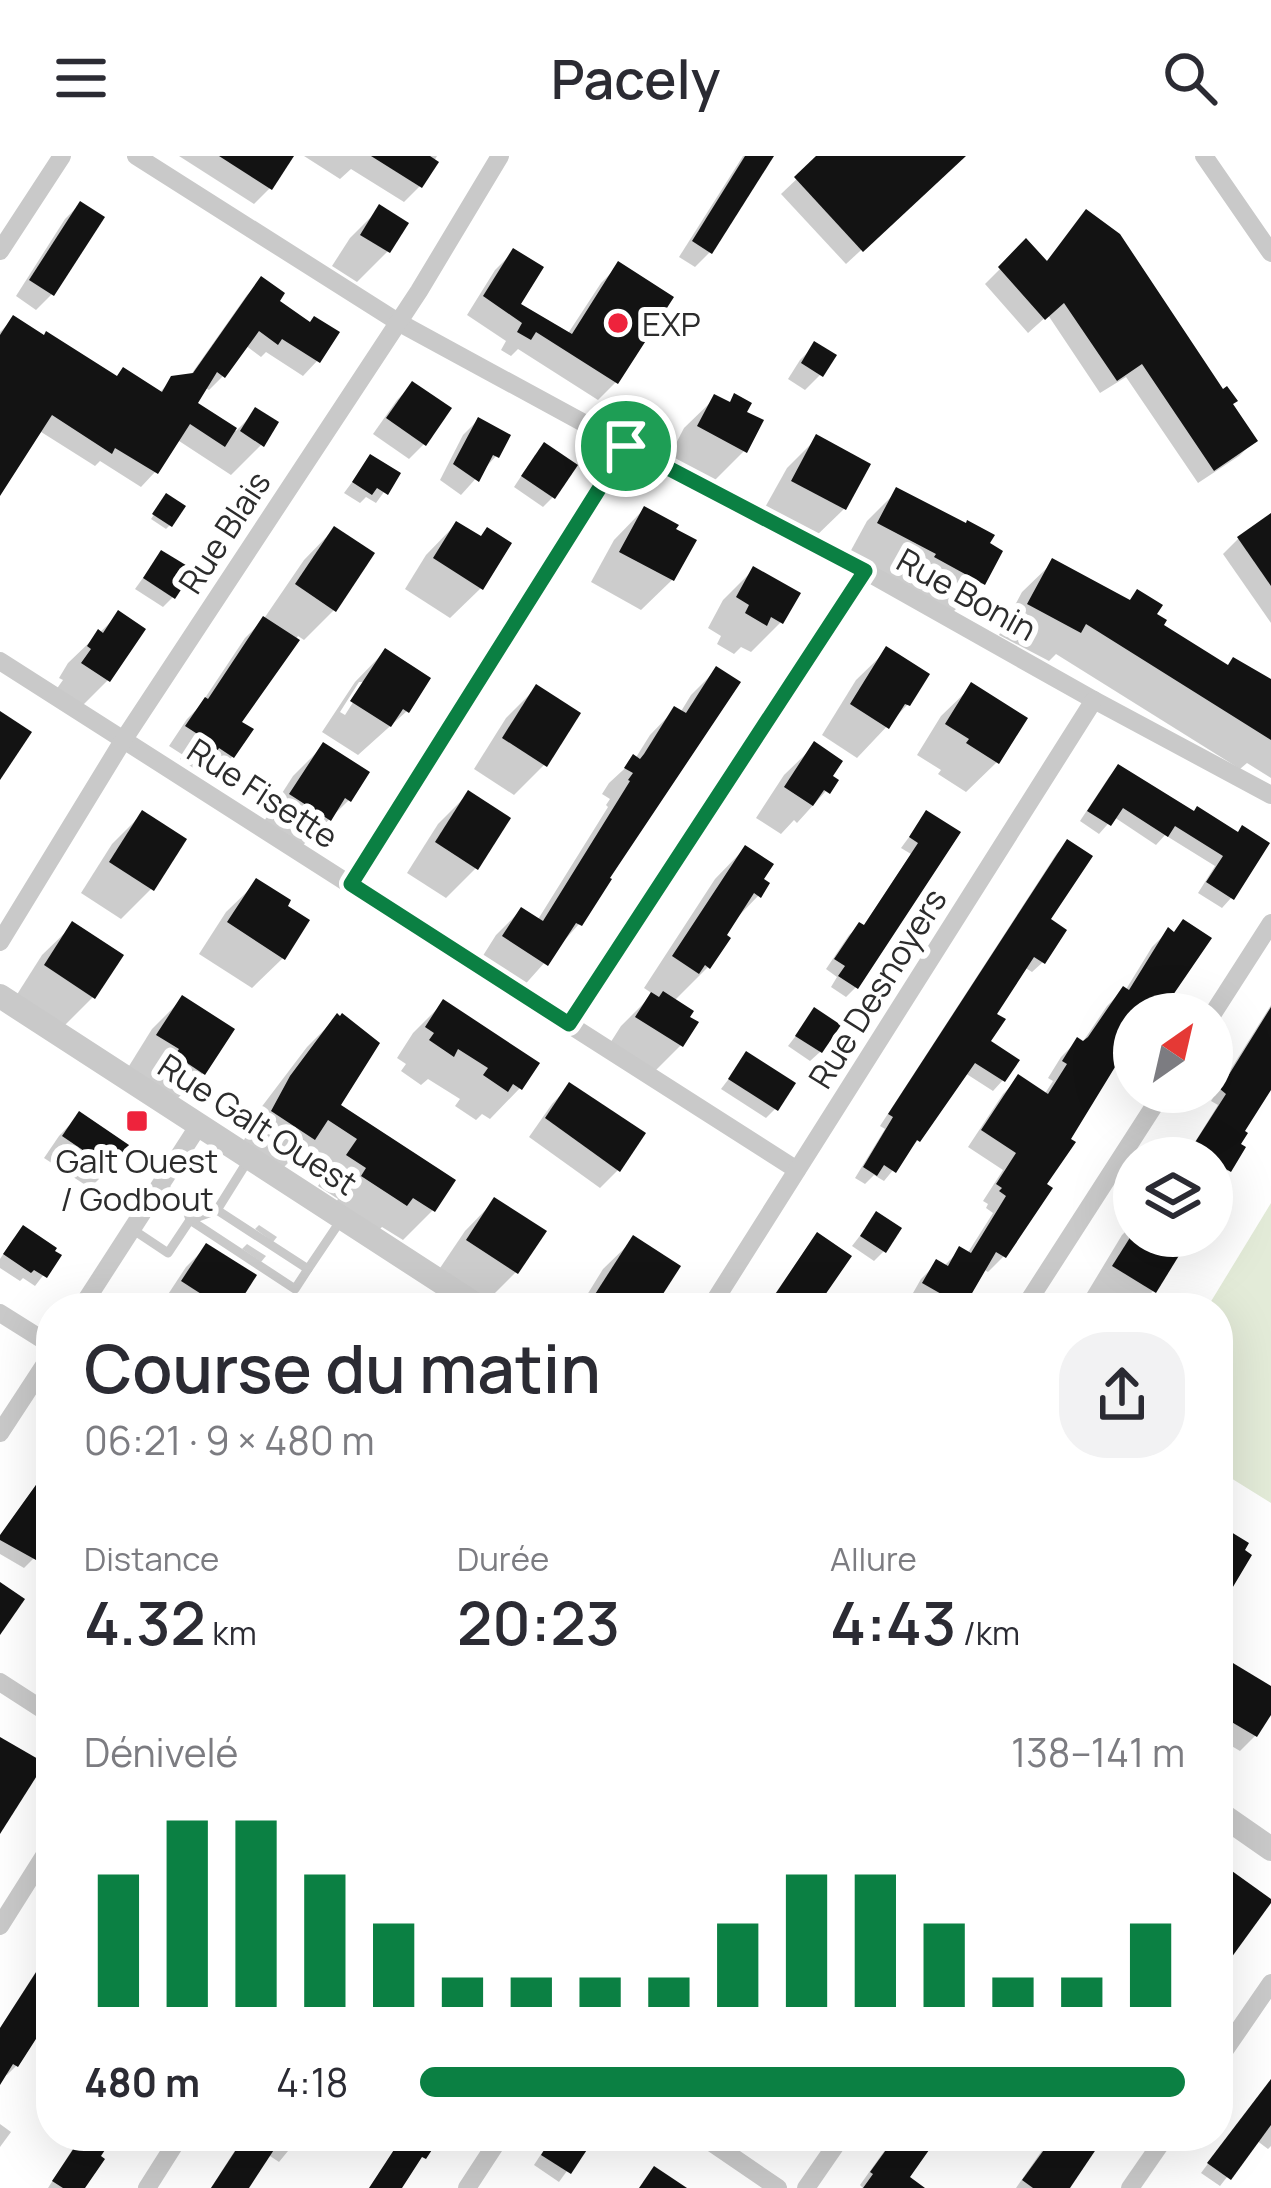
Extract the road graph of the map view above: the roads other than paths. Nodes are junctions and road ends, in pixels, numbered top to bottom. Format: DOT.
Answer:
graph roads {
  1 [pos="62,156"];
  2 [pos="136,156"];
  3 [pos="500,156"];
  4 [pos="1204,156"];
  5 [pos="0,251"];
  6 [pos="1271,253"];
  7 [pos="398,322"];
  8 [pos="626,446"];
  9 [pos="865,571"];
  10 [pos="0,661"];
  11 [pos="1094,700"];
  12 [pos="124,739"];
  13 [pos="1271,795"];
  14 [pos="351,884"];
  15 [pos="1271,923"];
  16 [pos="0,942"];
  17 [pos="1226,993"];
  18 [pos="0,996"];
  19 [pos="569,1024"];
  20 [pos="1149,1113"];
  21 [pos="199,1125"];
  22 [pos="250,1158"];
  23 [pos="797,1170"];
  24 [pos="160,1185"];
  25 [pos="218,1210"];
  26 [pos="342,1218"];
  27 [pos="190,1220"];
  28 [pos="131,1228"];
  29 [pos="308,1269"];
  30 [pos="90,1293"];
  31 [pos="458,1293"];
  32 [pos="719,1293"];
  33 [pos="1034,1293"];
  34 [pos="0,1313"];
  35 [pos="36,1336"];
  36 [pos="36,1378"];
  37 [pos="0,1433"];
  38 [pos="0,1682"];
  39 [pos="36,1705"];
  40 [pos="1233,1823"];
  41 [pos="1271,1850"];
  42 [pos="36,1869"];
  43 [pos="0,1926"];
  44 [pos="1271,1983"];
  45 [pos="1233,2038"];
  46 [pos="170,2151"];
  47 [pos="491,2151"];
  48 [pos="724,2151"];
  49 [pos="832,2151"];
  50 [pos="1156,2151"];
  51 [pos="147,2188"];
  52 [pos="467,2188"];
  53 [pos="778,2188"];
  54 [pos="806,2188"];
  55 [pos="1130,2188"];
  1 -- 5 [label="street"];
  2 -- 7 [label="street, Rue Bonin"];
  3 -- 7 [label="street, Rue Blais"];
  4 -- 6 [label="street"];
  7 -- 8 [label="street, Rue Bonin"];
  7 -- 12 [label="street, Rue Blais"];
  8 -- 9 [label="street, Rue Bonin"];
  8 -- 14 [label="street"];
  9 -- 11 [label="street, Rue Bonin"];
  9 -- 19 [label="street"];
  10 -- 12 [label="street, Rue Fisette"];
  11 -- 13 [label="street, Rue Bonin"];
  11 -- 23 [label="street, Rue Desnoyers"];
  12 -- 14 [label="street, Rue Fisette"];
  12 -- 16 [label="street, Rue Blais"];
  14 -- 19 [label="street, Rue Fisette"];
  15 -- 17 [label="street"];
  18 -- 21 [label="street, Rue Galt Ouest"];
  19 -- 23 [label="street, Rue Fisette"];
  20 -- 33 [label="street"];
  21 -- 22 [label="street, Rue Galt Ouest"];
  21 -- 24 [label="street"];
  22 -- 25 [label="lane"];
  22 -- 26 [label="street, Rue Galt Ouest"];
  23 -- 32 [label="street, Rue Desnoyers"];
  24 -- 27 [label="lane"];
  24 -- 28 [label="street"];
  25 -- 27 [label="lane"];
  25 -- 29 [label="lane"];
  26 -- 29 [label="lane"];
  26 -- 31 [label="street, Rue Galt Ouest"];
  27 -- 28 [label="lane"];
  27 -- 29 [label="lane"];
  28 -- 30 [label="street"];
  34 -- 35 [label="street"];
  36 -- 37 [label="street"];
  38 -- 39 [label="street"];
  40 -- 41 [label="street"];
  42 -- 43 [label="street"];
  44 -- 45 [label="street"];
  46 -- 51 [label="street"];
  47 -- 52 [label="street"];
  48 -- 53 [label="street"];
  49 -- 54 [label="street"];
  50 -- 55 [label="street"];
}
